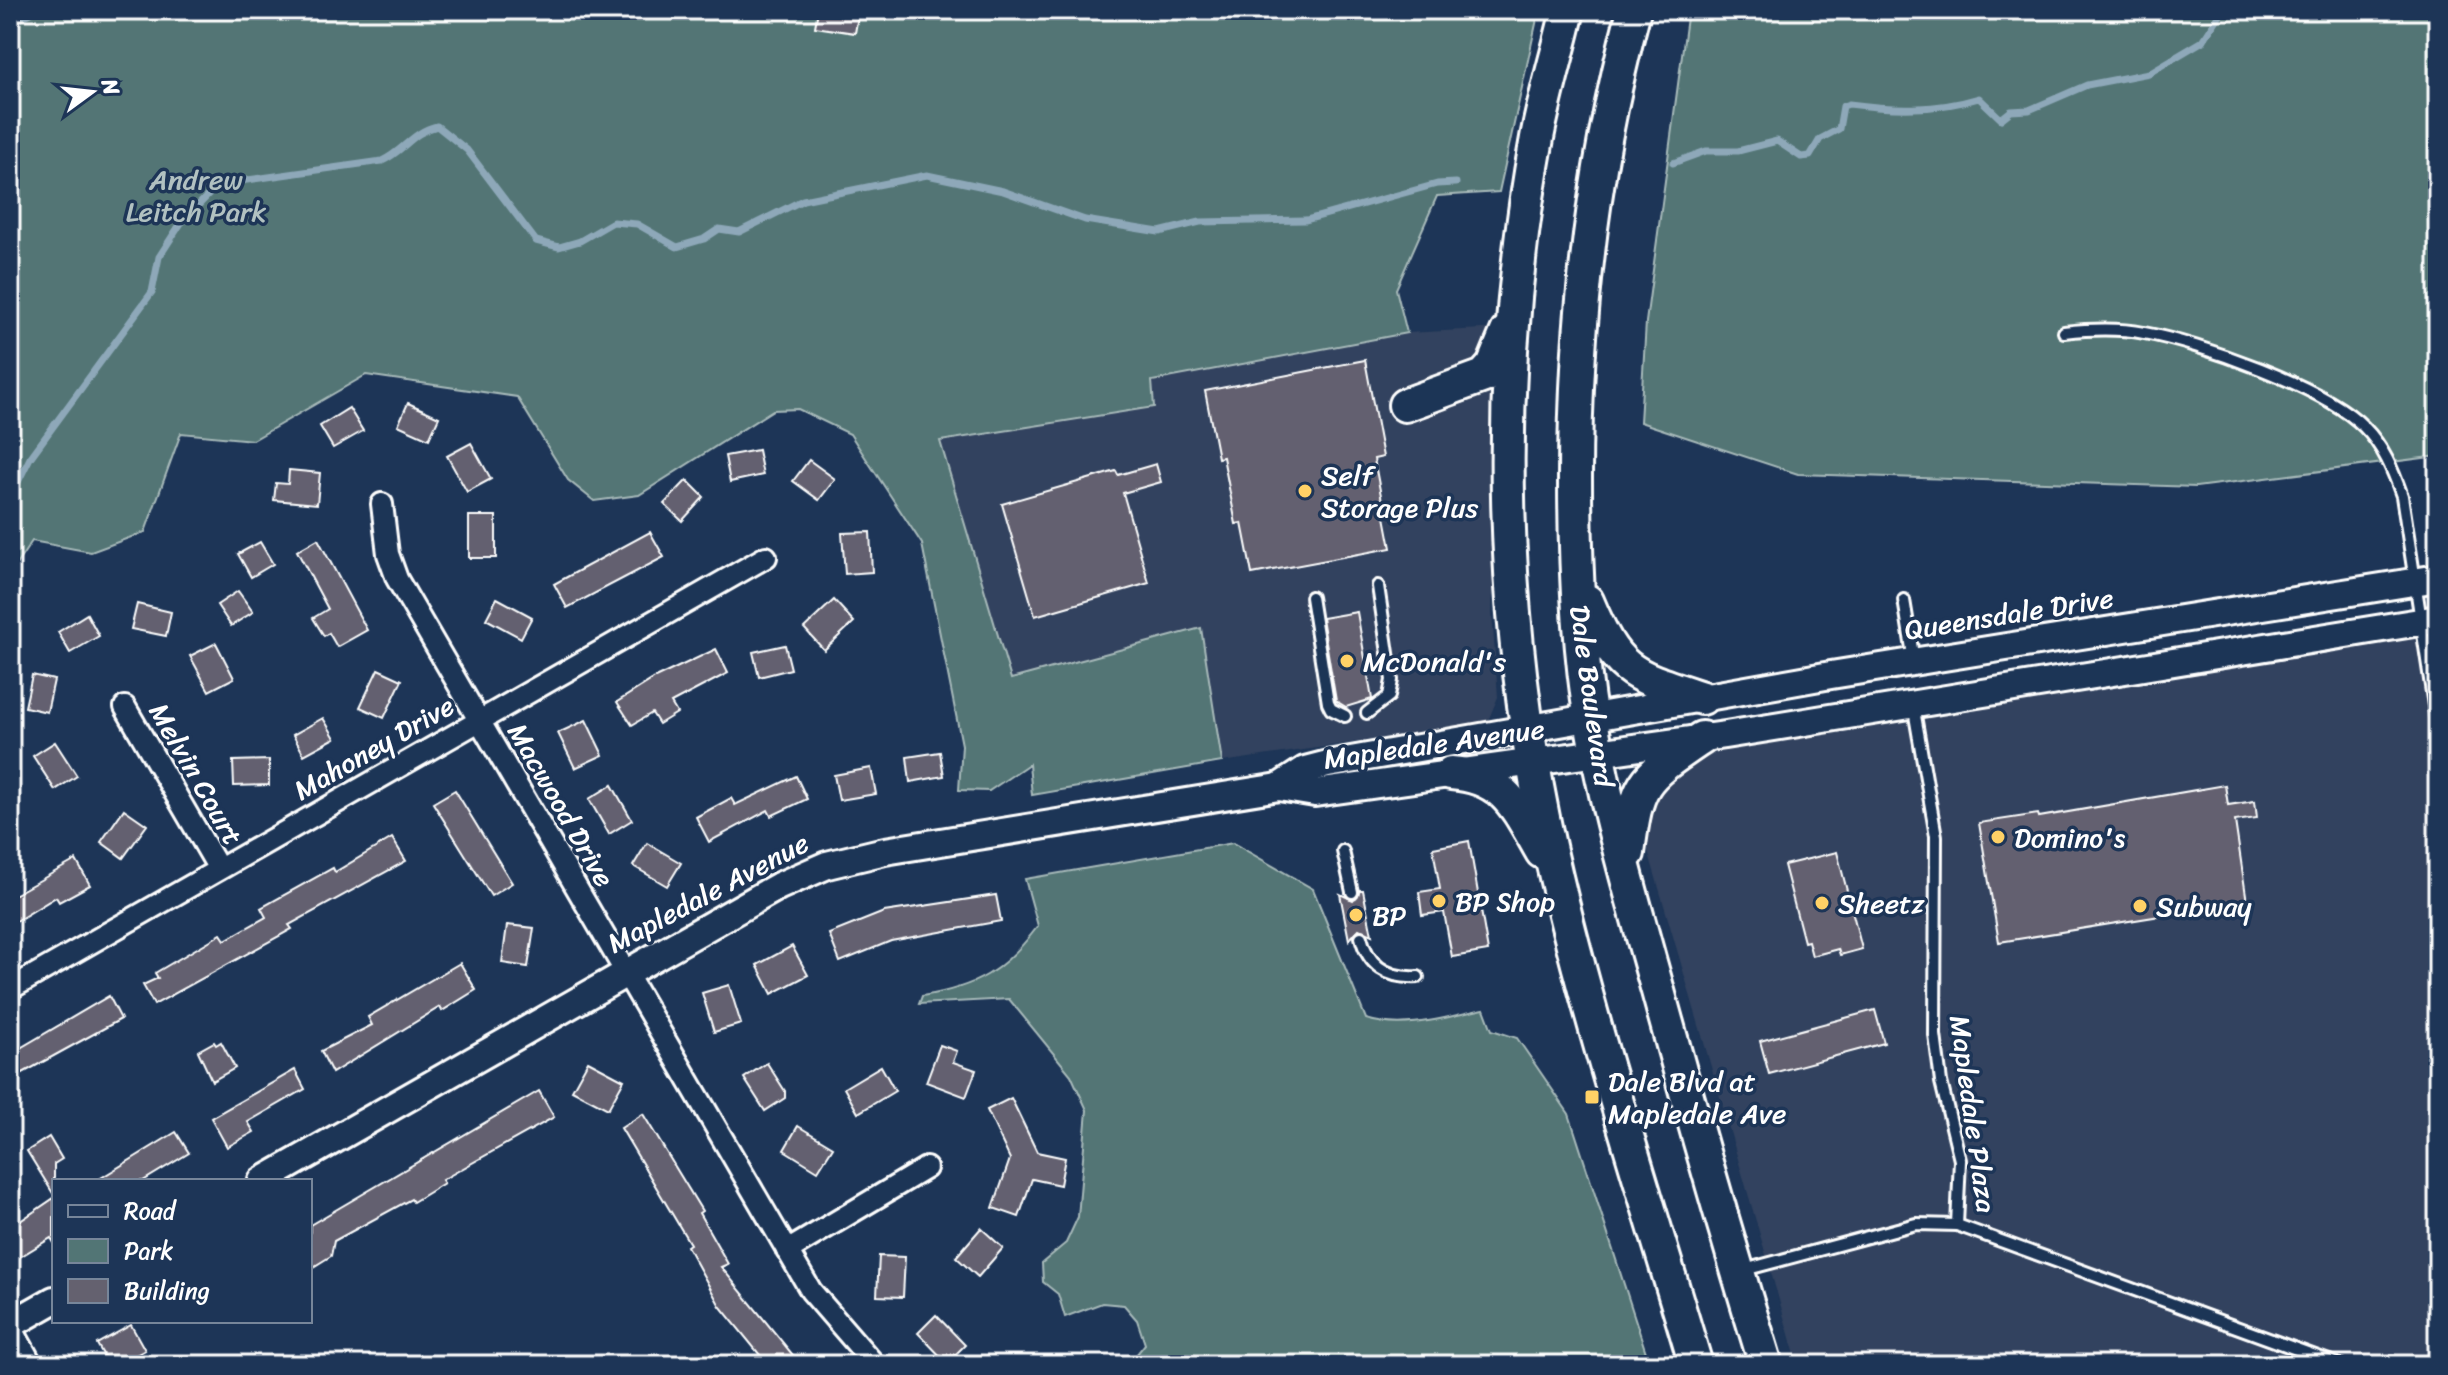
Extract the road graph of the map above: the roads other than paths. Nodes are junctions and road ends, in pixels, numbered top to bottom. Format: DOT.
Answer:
graph roads {
  1 [pos="1568,10"];
  2 [pos="1634,10"];
  3 [pos="1514,314"];
  4 [pos="2064,332"];
  5 [pos="1405,405"];
  6 [pos="382,504"];
  7 [pos="766,557"];
  8 [pos="1577,575"];
  9 [pos="2425,580"];
  10 [pos="1378,586"];
  11 [pos="1311,597"];
  12 [pos="1904,600"];
  13 [pos="2429,621"];
  14 [pos="1914,662"];
  15 [pos="1702,698"];
  16 [pos="1913,704"];
  17 [pos="2436,706"];
  18 [pos="125,707"];
  19 [pos="1367,713"];
  20 [pos="1345,716"];
  21 [pos="1591,718"];
  22 [pos="479,721"];
  23 [pos="1528,729"];
  24 [pos="2438,732"];
  25 [pos="1702,738"];
  26 [pos="1598,753"];
  27 [pos="1533,762"];
  28 [pos="1451,773"];
  29 [pos="1279,787"];
  30 [pos="1343,851"];
  31 [pos="219,869"];
  32 [pos="1625,872"];
  33 [pos="1556,876"];
  34 [pos="1352,892"];
  35 [pos="1361,937"];
  36 [pos="625,972"];
  37 [pos="1418,977"];
  38 [pos="10,989"];
  39 [pos="926,1168"];
  40 [pos="265,1179"];
  41 [pos="1957,1225"];
  42 [pos="787,1251"];
  43 [pos="1738,1272"];
  44 [pos="52,1301"];
  45 [pos="10,1325"];
  46 [pos="32,1365"];
  47 [pos="875,1365"];
  48 [pos="1696,1365"];
  49 [pos="1766,1365"];
  50 [pos="2340,1365"];
  1 -- 3 [label="main road"];
  2 -- 8 [label="main road, Dale Boulevard"];
  3 -- 5 [label="main road"];
  3 -- 23 [label="main road"];
  4 -- 9 [label="lane"];
  6 -- 22 [label="street, Macwood Drive"];
  7 -- 22 [label="street, Mahoney Drive"];
  8 -- 15 [label="main road"];
  8 -- 21 [label="main road, Dale Boulevard"];
  9 -- 13 [label="lane"];
  9 -- 14 [label="street, Queensdale Drive"];
  10 -- 19 [label="lane"];
  11 -- 20 [label="lane"];
  12 -- 14 [label="lane"];
  13 -- 16 [label="street"];
  13 -- 17 [label="lane"];
  14 -- 15 [label="street, Queensdale Drive"];
  15 -- 21 [label="street, Queensdale Drive"];
  16 -- 25 [label="street"];
  16 -- 41 [label="lane, Mapledale Plaza"];
  17 -- 24 [label="lane"];
  18 -- 31 [label="street, Melvin Court"];
  21 -- 23 [label="street, Mapledale Avenue"];
  21 -- 26 [label="main road, Dale Boulevard"];
  22 -- 31 [label="street, Mahoney Drive"];
  22 -- 36 [label="street, Macwood Drive"];
  23 -- 27 [label="main road"];
  23 -- 29 [label="street, Mapledale Avenue"];
  25 -- 26 [label="street"];
  25 -- 32 [label="main road"];
  26 -- 27 [label="street, Mapledale Avenue"];
  26 -- 32 [label="main road, Dale Boulevard"];
  27 -- 28 [label="street, Mapledale Avenue"];
  27 -- 33 [label="main road"];
  28 -- 29 [label="street, Mapledale Avenue"];
  28 -- 33 [label="main road"];
  29 -- 36 [label="street, Mapledale Avenue"];
  30 -- 34 [label="lane"];
  31 -- 38 [label="street, Mahoney Drive"];
  32 -- 43 [label="main road, Dale Boulevard"];
  33 -- 48 [label="main road"];
  35 -- 37 [label="lane"];
  36 -- 40 [label="street, Mapledale Avenue"];
  36 -- 42 [label="street, Macwood Drive"];
  39 -- 42 [label="street"];
  41 -- 43 [label="lane"];
  41 -- 50 [label="lane, Mapledale Plaza"];
  42 -- 47 [label="street, Macwood Drive"];
  43 -- 49 [label="main road, Dale Boulevard"];
  44 -- 45 [label="street"];
  45 -- 46 [label="street"];
}
